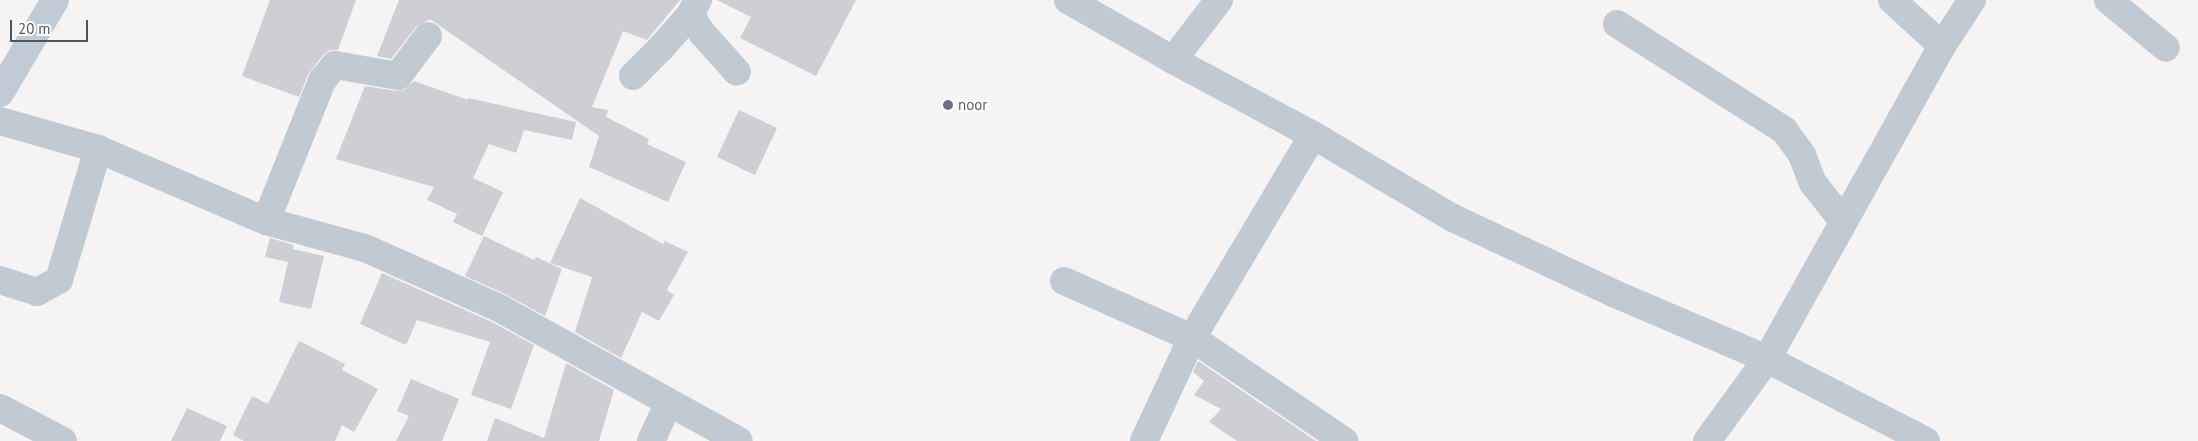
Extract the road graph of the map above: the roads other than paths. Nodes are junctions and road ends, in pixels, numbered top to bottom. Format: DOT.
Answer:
graph roads {
  1 [pos="55,0"];
  2 [pos="1068,0"];
  3 [pos="1219,0"];
  4 [pos="1892,0"];
  5 [pos="1972,0"];
  6 [pos="2108,0"];
  7 [pos="694,8"];
  8 [pos="1618,24"];
  9 [pos="428,36"];
  10 [pos="1942,46"];
  11 [pos="2166,48"];
  12 [pos="1173,60"];
  13 [pos="737,72"];
  14 [pos="633,76"];
  15 [pos="0,93"];
  16 [pos="0,121"];
  17 [pos="1313,135"];
  18 [pos="98,149"];
  19 [pos="266,221"];
  20 [pos="1843,221"];
  21 [pos="0,280"];
  22 [pos="1064,281"];
  23 [pos="1192,338"];
  24 [pos="1767,359"];
  25 [pos="668,404"];
  26 [pos="0,408"];
  27 [pos="63,441"];
  28 [pos="651,441"];
  29 [pos="739,441"];
  30 [pos="1144,441"];
  31 [pos="1344,441"];
  32 [pos="1707,441"];
  33 [pos="1926,441"];
  1 -- 15 [label="main road"];
  2 -- 12 [label="street"];
  3 -- 12 [label="street"];
  4 -- 10 [label="street"];
  5 -- 10 [label="street"];
  6 -- 11 [label="street"];
  7 -- 13 [label="street"];
  7 -- 14 [label="street"];
  8 -- 20 [label="street"];
  9 -- 19 [label="street"];
  10 -- 20 [label="street"];
  12 -- 17 [label="street"];
  16 -- 18 [label="street"];
  17 -- 23 [label="street"];
  17 -- 24 [label="street"];
  18 -- 19 [label="street"];
  18 -- 21 [label="street"];
  19 -- 25 [label="street"];
  20 -- 24 [label="street"];
  22 -- 23 [label="street"];
  23 -- 30 [label="street"];
  23 -- 31 [label="street"];
  24 -- 32 [label="street"];
  24 -- 33 [label="street"];
  25 -- 28 [label="street"];
  25 -- 29 [label="street"];
  26 -- 27 [label="street"];
}
